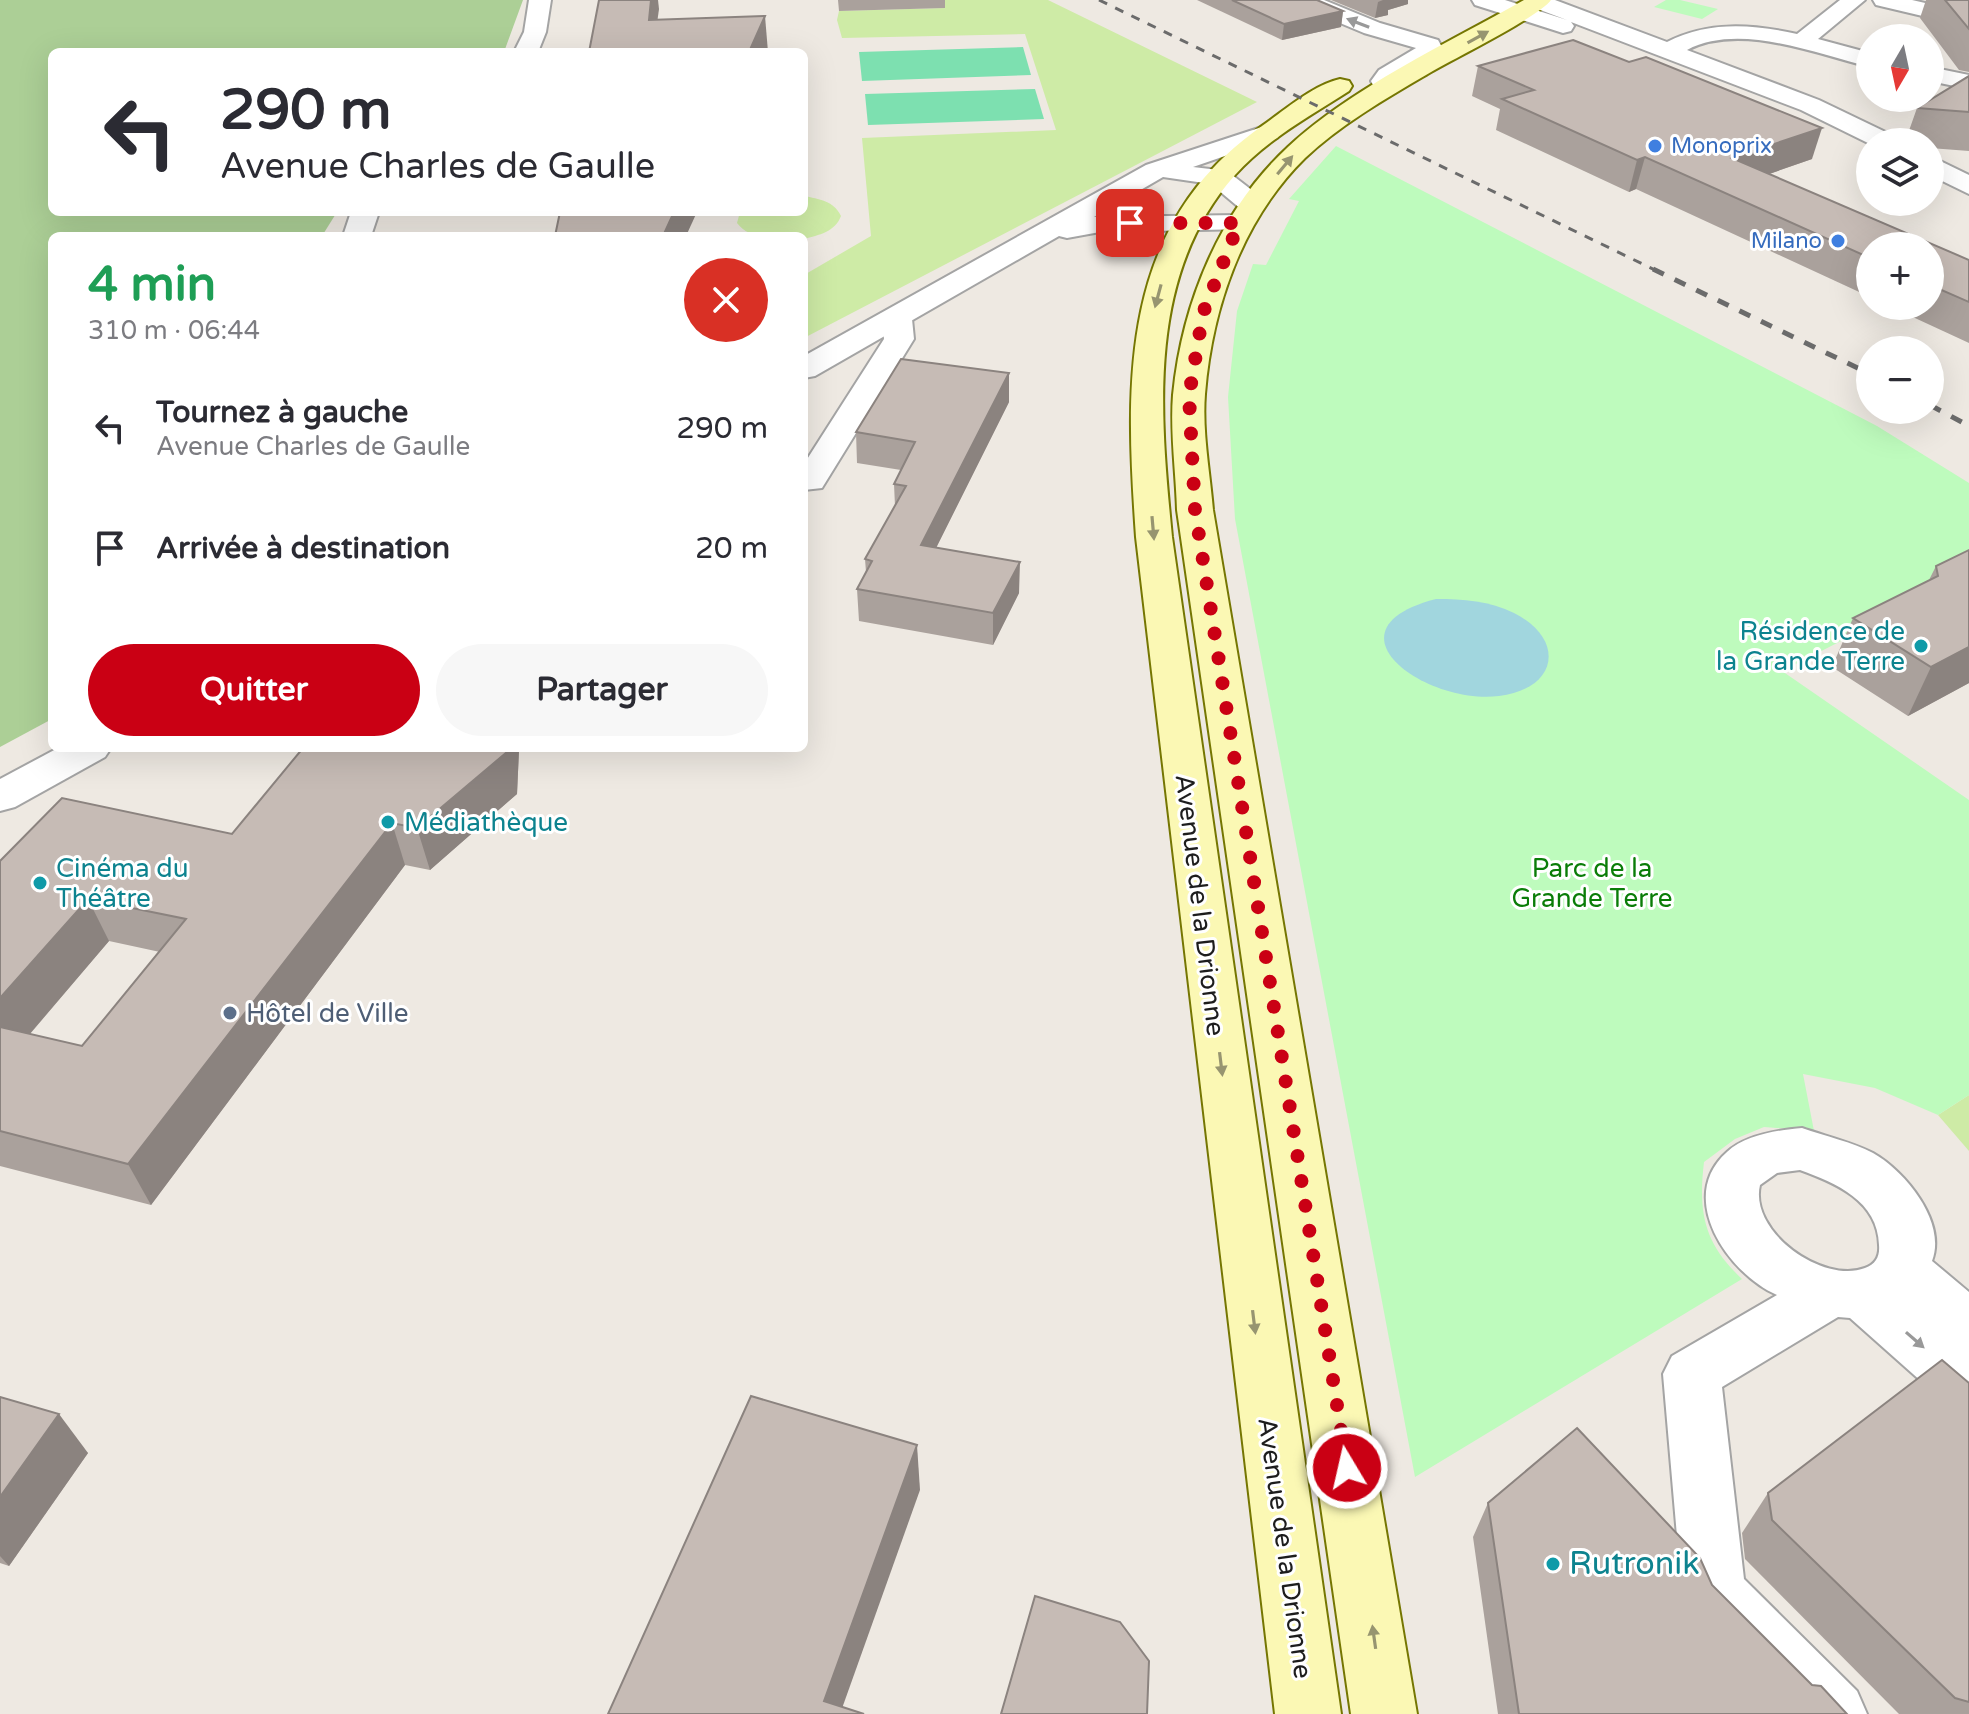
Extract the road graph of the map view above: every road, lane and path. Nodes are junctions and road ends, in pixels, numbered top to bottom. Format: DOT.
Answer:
graph roads {
  1 [pos="540,0"];
  2 [pos="1305,0"];
  3 [pos="1484,0"];
  4 [pos="1854,0"];
  5 [pos="1884,0"];
  6 [pos="1533,3"];
  7 [pos="1603,4"];
  8 [pos="1459,12"];
  9 [pos="1969,20"];
  10 [pos="1437,25"];
  11 [pos="1704,35"];
  12 [pos="1414,38"];
  13 [pos="1799,43"];
  14 [pos="528,48"];
  15 [pos="1666,52"];
  16 [pos="1856,57"];
  17 [pos="1944,77"];
  18 [pos="1969,82"];
  19 [pos="1386,88"];
  20 [pos="1835,96"];
  21 [pos="1810,105"];
  22 [pos="1858,128"];
  23 [pos="1268,133"];
  24 [pos="1155,171"];
  25 [pos="1944,172"];
  26 [pos="1218,177"];
  27 [pos="1969,186"];
  28 [pos="1246,214"];
  29 [pos="1183,222"];
  30 [pos="1049,234"];
  31 [pos="897,319"];
  32 [pos="808,367"];
  33 [pos="810,481"];
  34 [pos="83,752"];
  35 [pos="0,797"];
  36 [pos="1866,1287"];
  37 [pos="1969,1326"];
  38 [pos="1969,1387"];
  39 [pos="1308,1714"];
  40 [pos="1384,1714"];
  41 [pos="1834,1714"];
  1 -- 14 [label="street"];
  12 -- 2 [label="street, one-way"];
  3 -- 6 [label="street"];
  3 -- 8 [label="main road"];
  4 -- 13 [label="street"];
  5 -- 9 [label="street"];
  6 -- 15 [label="street"];
  19 -- 6 [label="main road, Avenue de la Drionne, one-way"];
  7 -- 11 [label="street"];
  10 -- 12 [label="main road, Avenue de la Drionne"];
  11 -- 13 [label="street"];
  11 -- 15 [label="street"];
  12 -- 19 [label="street"];
  12 -- 23 [label="main road, Avenue de la Drionne"];
  13 -- 16 [label="street"];
  15 -- 21 [label="street"];
  17 -- 18 [label="street"];
  28 -- 19 [label="main road, Avenue de la Drionne, one-way"];
  20 -- 21 [label="street"];
  21 -- 22 [label="street"];
  23 -- 24 [label="street"];
  23 -- 26 [label="main road, Avenue de la Drionne"];
  24 -- 26 [label="street"];
  24 -- 30 [label="street"];
  25 -- 27 [label="street"];
  26 -- 28 [label="street"];
  26 -- 29 [label="main road, Avenue de la Drionne"];
  28 -- 29 [label="street"];
  40 -- 28 [label="main road, Avenue de la Drionne, one-way"];
  29 -- 30 [label="street"];
  29 -- 39 [label="main road, Avenue de la Drionne, one-way"];
  30 -- 31 [label="street"];
  31 -- 32 [label="street"];
  31 -- 33 [label="street"];
  34 -- 35 [label="street"];
  36 -- 37 [label="street"];
  36 -- 38 [label="street, one-way"];
  36 -- 41 [label="street"];
}
